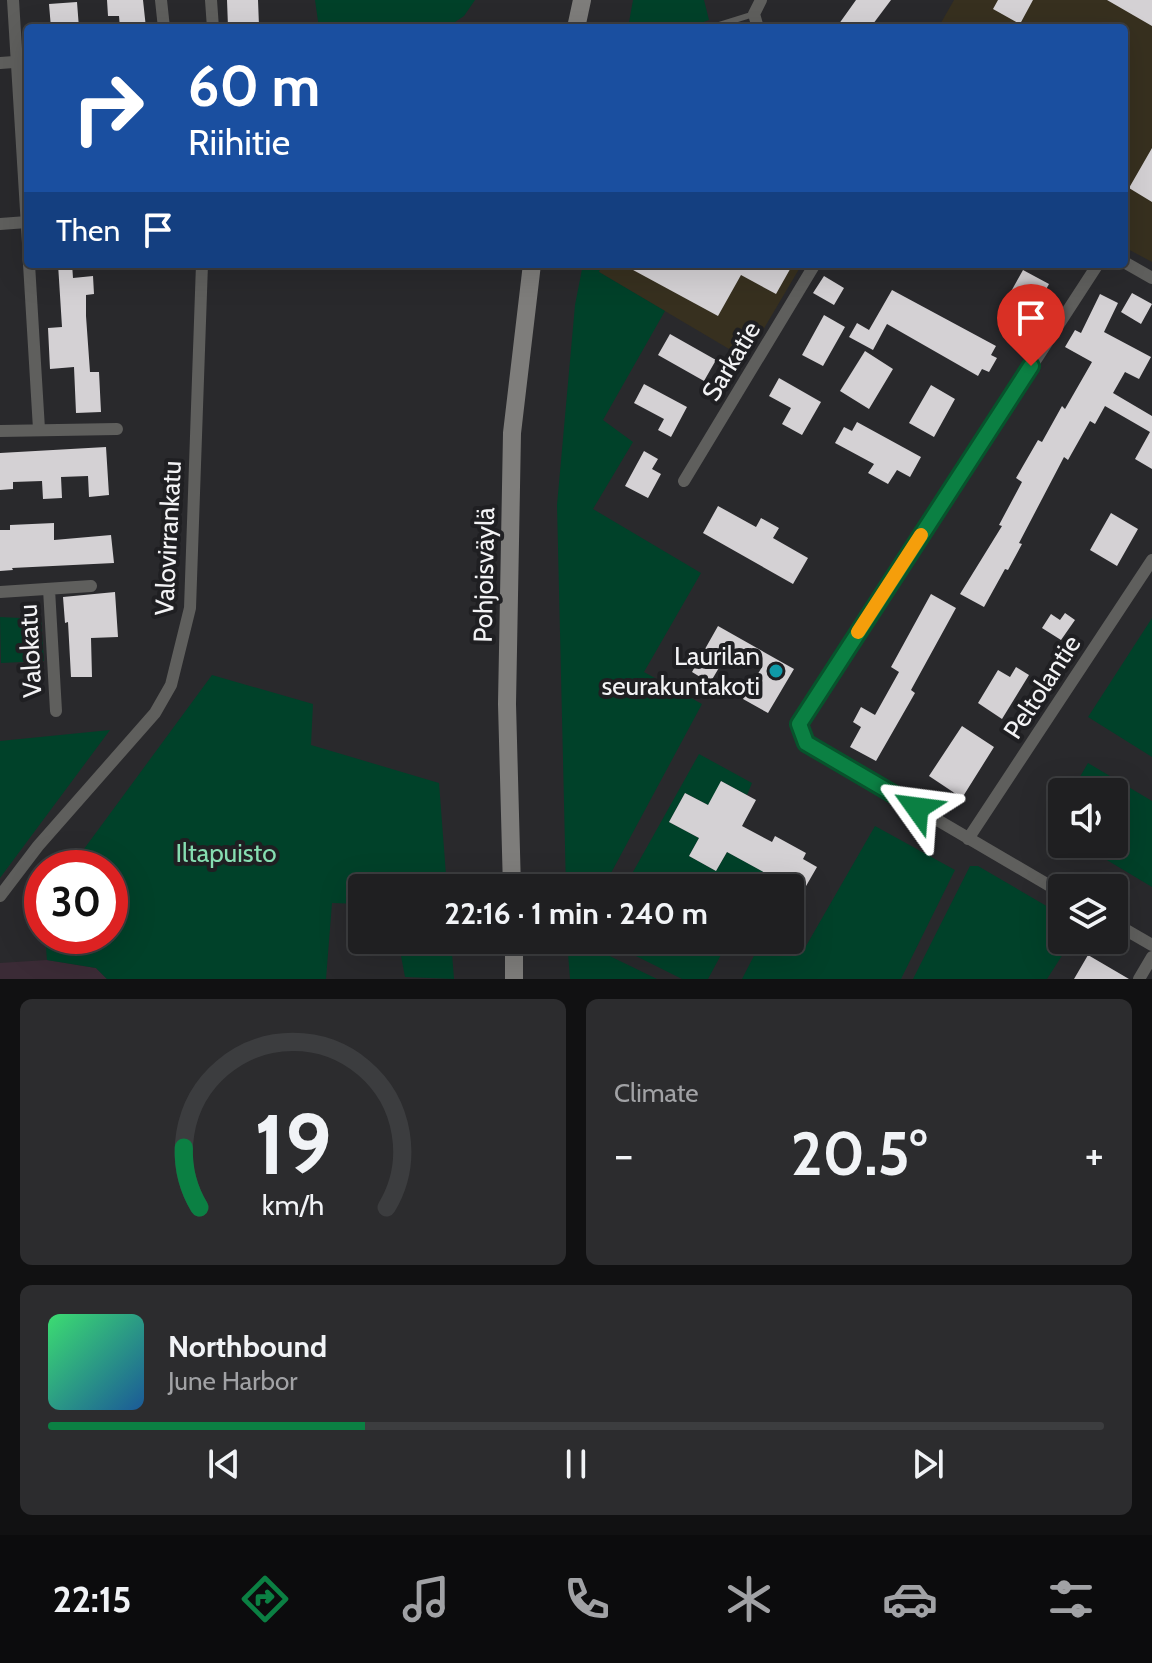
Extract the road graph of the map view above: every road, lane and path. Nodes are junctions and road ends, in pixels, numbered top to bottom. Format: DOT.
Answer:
graph roads {
  1 [pos="13,0"];
  2 [pos="161,0"];
  3 [pos="211,0"];
  4 [pos="582,0"];
  5 [pos="761,0"];
  6 [pos="756,23"];
  7 [pos="164,24"];
  8 [pos="213,24"];
  9 [pos="577,24"];
  10 [pos="22,62"];
  11 [pos="0,63"];
  12 [pos="24,126"];
  13 [pos="24,222"];
  14 [pos="0,224"];
  15 [pos="1128,264"];
  16 [pos="29,268"];
  17 [pos="202,268"];
  18 [pos="532,268"];
  19 [pos="813,268"];
  20 [pos="1095,268"];
  21 [pos="1152,278"];
  22 [pos="39,429"];
  23 [pos="117,429"];
  24 [pos="0,431"];
  25 [pos="684,481"];
  26 [pos="1152,560"];
  27 [pos="91,586"];
  28 [pos="49,589"];
  29 [pos="0,592"];
  30 [pos="56,711"];
  31 [pos="968,839"];
  32 [pos="512,874"];
  33 [pos="1048,885"];
  34 [pos="0,896"];
  35 [pos="1128,931"];
  36 [pos="1152,945"];
  37 [pos="514,954"];
  38 [pos="516,954"];
  39 [pos="1152,957"];
  40 [pos="514,979"];
  41 [pos="522,979"];
  42 [pos="1139,979"];
  1 -- 10 [label="street"];
  2 -- 7 [label="street"];
  3 -- 8 [label="street"];
  4 -- 9 [label="main road"];
  5 -- 6 [label="street"];
  10 -- 11 [label="street"];
  10 -- 12 [label="street"];
  13 -- 14 [label="street"];
  15 -- 21 [label="street"];
  16 -- 22 [label="street"];
  17 -- 34 [label="street, Valovirrankatu"];
  18 -- 32 [label="main road, Pohjoisväylä"];
  19 -- 25 [label="street, Sarkatie"];
  20 -- 31 [label="street"];
  22 -- 23 [label="street"];
  22 -- 24 [label="street"];
  26 -- 31 [label="street, Peltolantie"];
  27 -- 28 [label="street"];
  28 -- 29 [label="street"];
  28 -- 30 [label="street, Valokatu"];
  31 -- 33 [label="street"];
  35 -- 36 [label="street"];
  37 -- 40 [label="main road"];
  38 -- 41 [label="main road"];
  39 -- 42 [label="street"];
}
